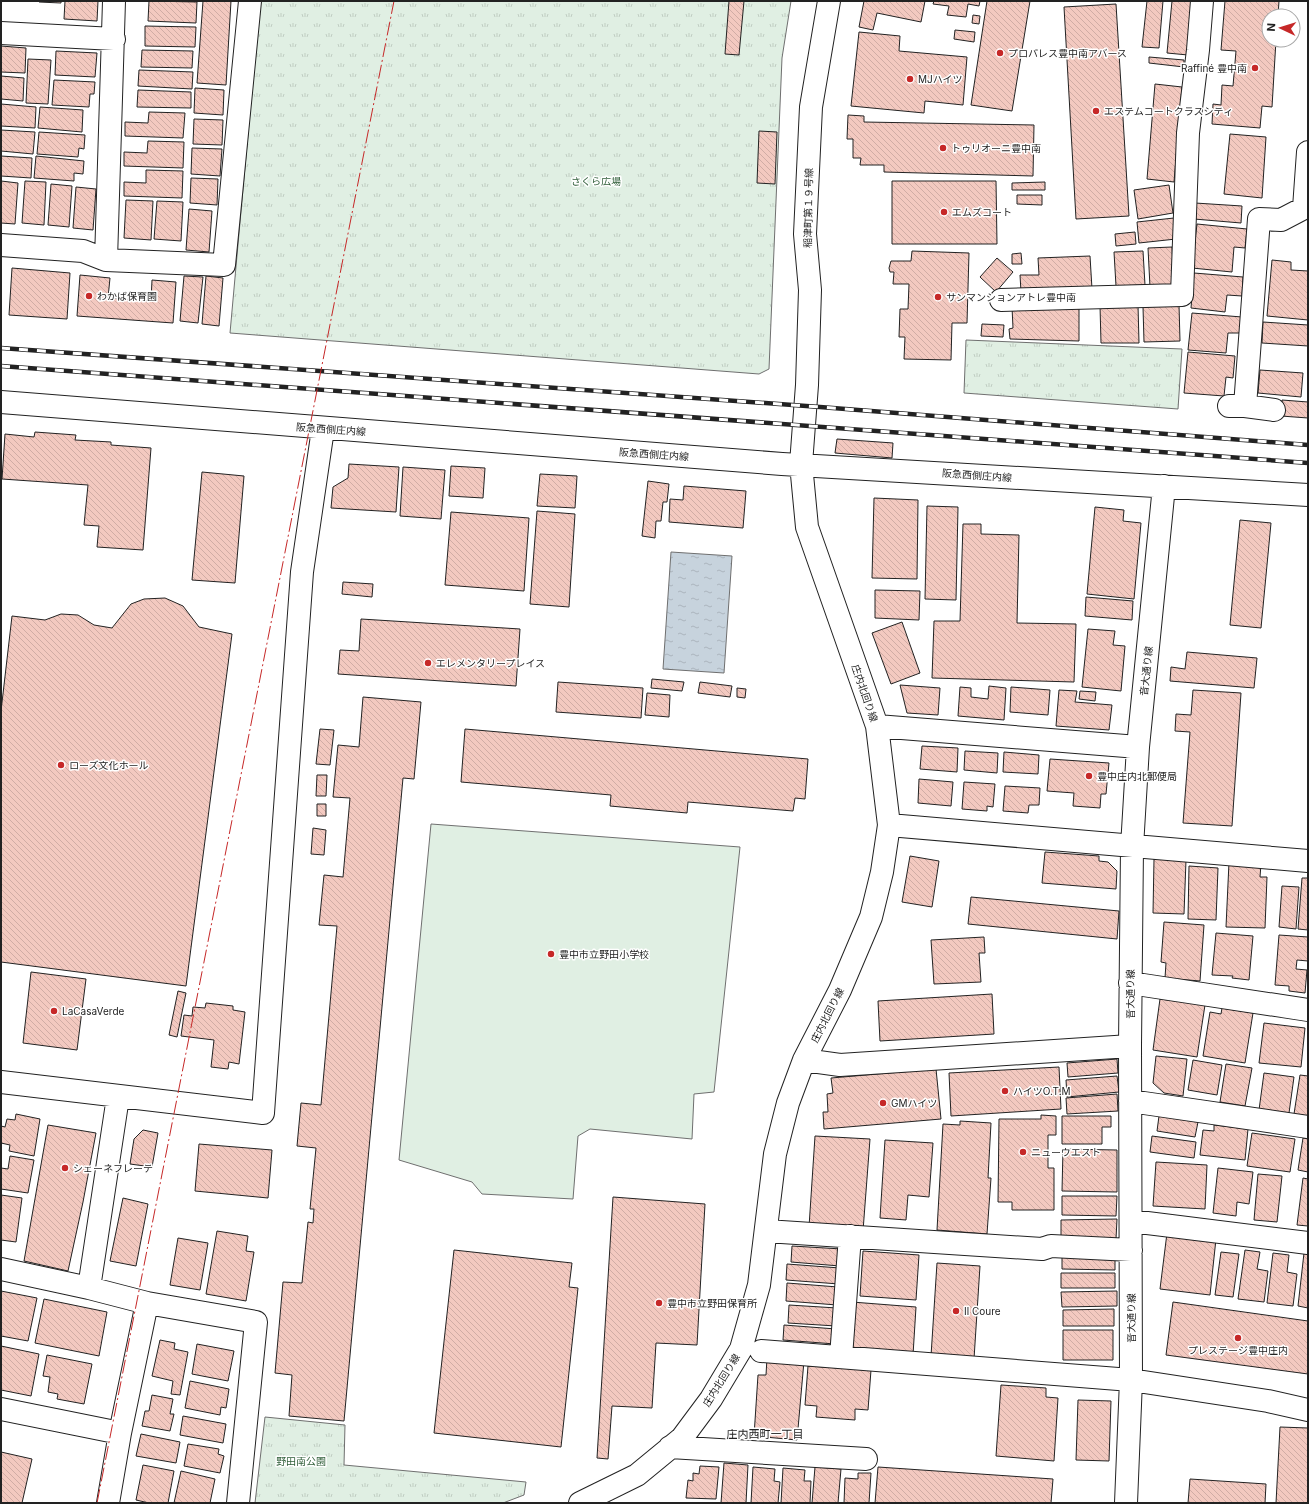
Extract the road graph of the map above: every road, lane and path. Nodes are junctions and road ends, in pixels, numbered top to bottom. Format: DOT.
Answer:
graph roads {
  1 [pos="114,1"];
  2 [pos="250,1"];
  3 [pos="829,1"];
  4 [pos="1202,1"];
  5 [pos="1,34"];
  6 [pos="114,39"];
  7 [pos="1308,152"];
  8 [pos="1,245"];
  9 [pos="106,260"];
  10 [pos="1001,300"];
  11 [pos="1,402"];
  12 [pos="1274,410"];
  13 [pos="323,428"];
  14 [pos="801,464"];
  15 [pos="1164,486"];
  16 [pos="1308,495"];
  17 [pos="877,726"];
  18 [pos="1138,747"];
  19 [pos="889,825"];
  20 [pos="1132,847"];
  21 [pos="1308,861"];
  22 [pos="1130,983"];
  23 [pos="1308,1010"];
  24 [pos="1130,1046"];
  25 [pos="804,1060"];
  26 [pos="1,1082"];
  27 [pos="118,1097"];
  28 [pos="1130,1101"];
  29 [pos="1308,1127"];
  30 [pos="1131,1221"];
  31 [pos="766,1231"];
  32 [pos="850,1236"];
  33 [pos="1308,1243"];
  34 [pos="1131,1250"];
  35 [pos="1,1269"];
  36 [pos="89,1288"];
  37 [pos="147,1303"];
  38 [pos="761,1351"];
  39 [pos="841,1357"];
  40 [pos="1131,1380"];
  41 [pos="1,1409"];
  42 [pos="1308,1410"];
  43 [pos="120,1434"];
  44 [pos="670,1447"];
  45 [pos="866,1459"];
  46 [pos="108,1503"];
  47 [pos="238,1503"];
  48 [pos="580,1503"];
  49 [pos="1126,1503"];
  1 -- 6 [label="street"];
  2 -- 9 [label="street"];
  3 -- 14 [label="street, 稲津町第１９号線"];
  4 -- 10 [label="street"];
  5 -- 6 [label="street"];
  6 -- 9 [label="street"];
  7 -- 12 [label="street"];
  8 -- 9 [label="street"];
  11 -- 13 [label="street, 阪急西側庄内線"];
  13 -- 14 [label="street, 阪急西側庄内線"];
  13 -- 27 [label="street"];
  14 -- 15 [label="street, 阪急西側庄内線"];
  14 -- 17 [label="street, 庄内北回り線"];
  15 -- 16 [label="street, 阪急西側庄内線"];
  15 -- 18 [label="street, 音大通り線"];
  17 -- 18 [label="street"];
  17 -- 19 [label="street, 庄内北回り線"];
  18 -- 20 [label="street, 音大通り線"];
  19 -- 20 [label="street"];
  19 -- 25 [label="street, 庄内北回り線"];
  20 -- 21 [label="street"];
  20 -- 22 [label="street, 音大通り線"];
  22 -- 23 [label="street"];
  22 -- 24 [label="street, 音大通り線"];
  24 -- 25 [label="street"];
  24 -- 28 [label="street, 音大通り線"];
  25 -- 31 [label="street, 庄内北回り線"];
  26 -- 27 [label="street"];
  27 -- 36 [label="street"];
  28 -- 29 [label="street"];
  28 -- 30 [label="street, 音大通り線"];
  30 -- 33 [label="street"];
  30 -- 34 [label="street, 音大通り線"];
  31 -- 32 [label="street"];
  31 -- 44 [label="street, 庄内北回り線"];
  32 -- 34 [label="street"];
  32 -- 39 [label="street"];
  34 -- 40 [label="street, 音大通り線"];
  35 -- 36 [label="street"];
  36 -- 37 [label="street"];
  37 -- 43 [label="street"];
  37 -- 47 [label="street"];
  38 -- 39 [label="street"];
  39 -- 40 [label="street"];
  40 -- 42 [label="street"];
  40 -- 49 [label="street, 音大通り線"];
  41 -- 43 [label="street"];
  43 -- 46 [label="street"];
  44 -- 45 [label="street"];
  44 -- 48 [label="street, 庄内北回り線"];
}
